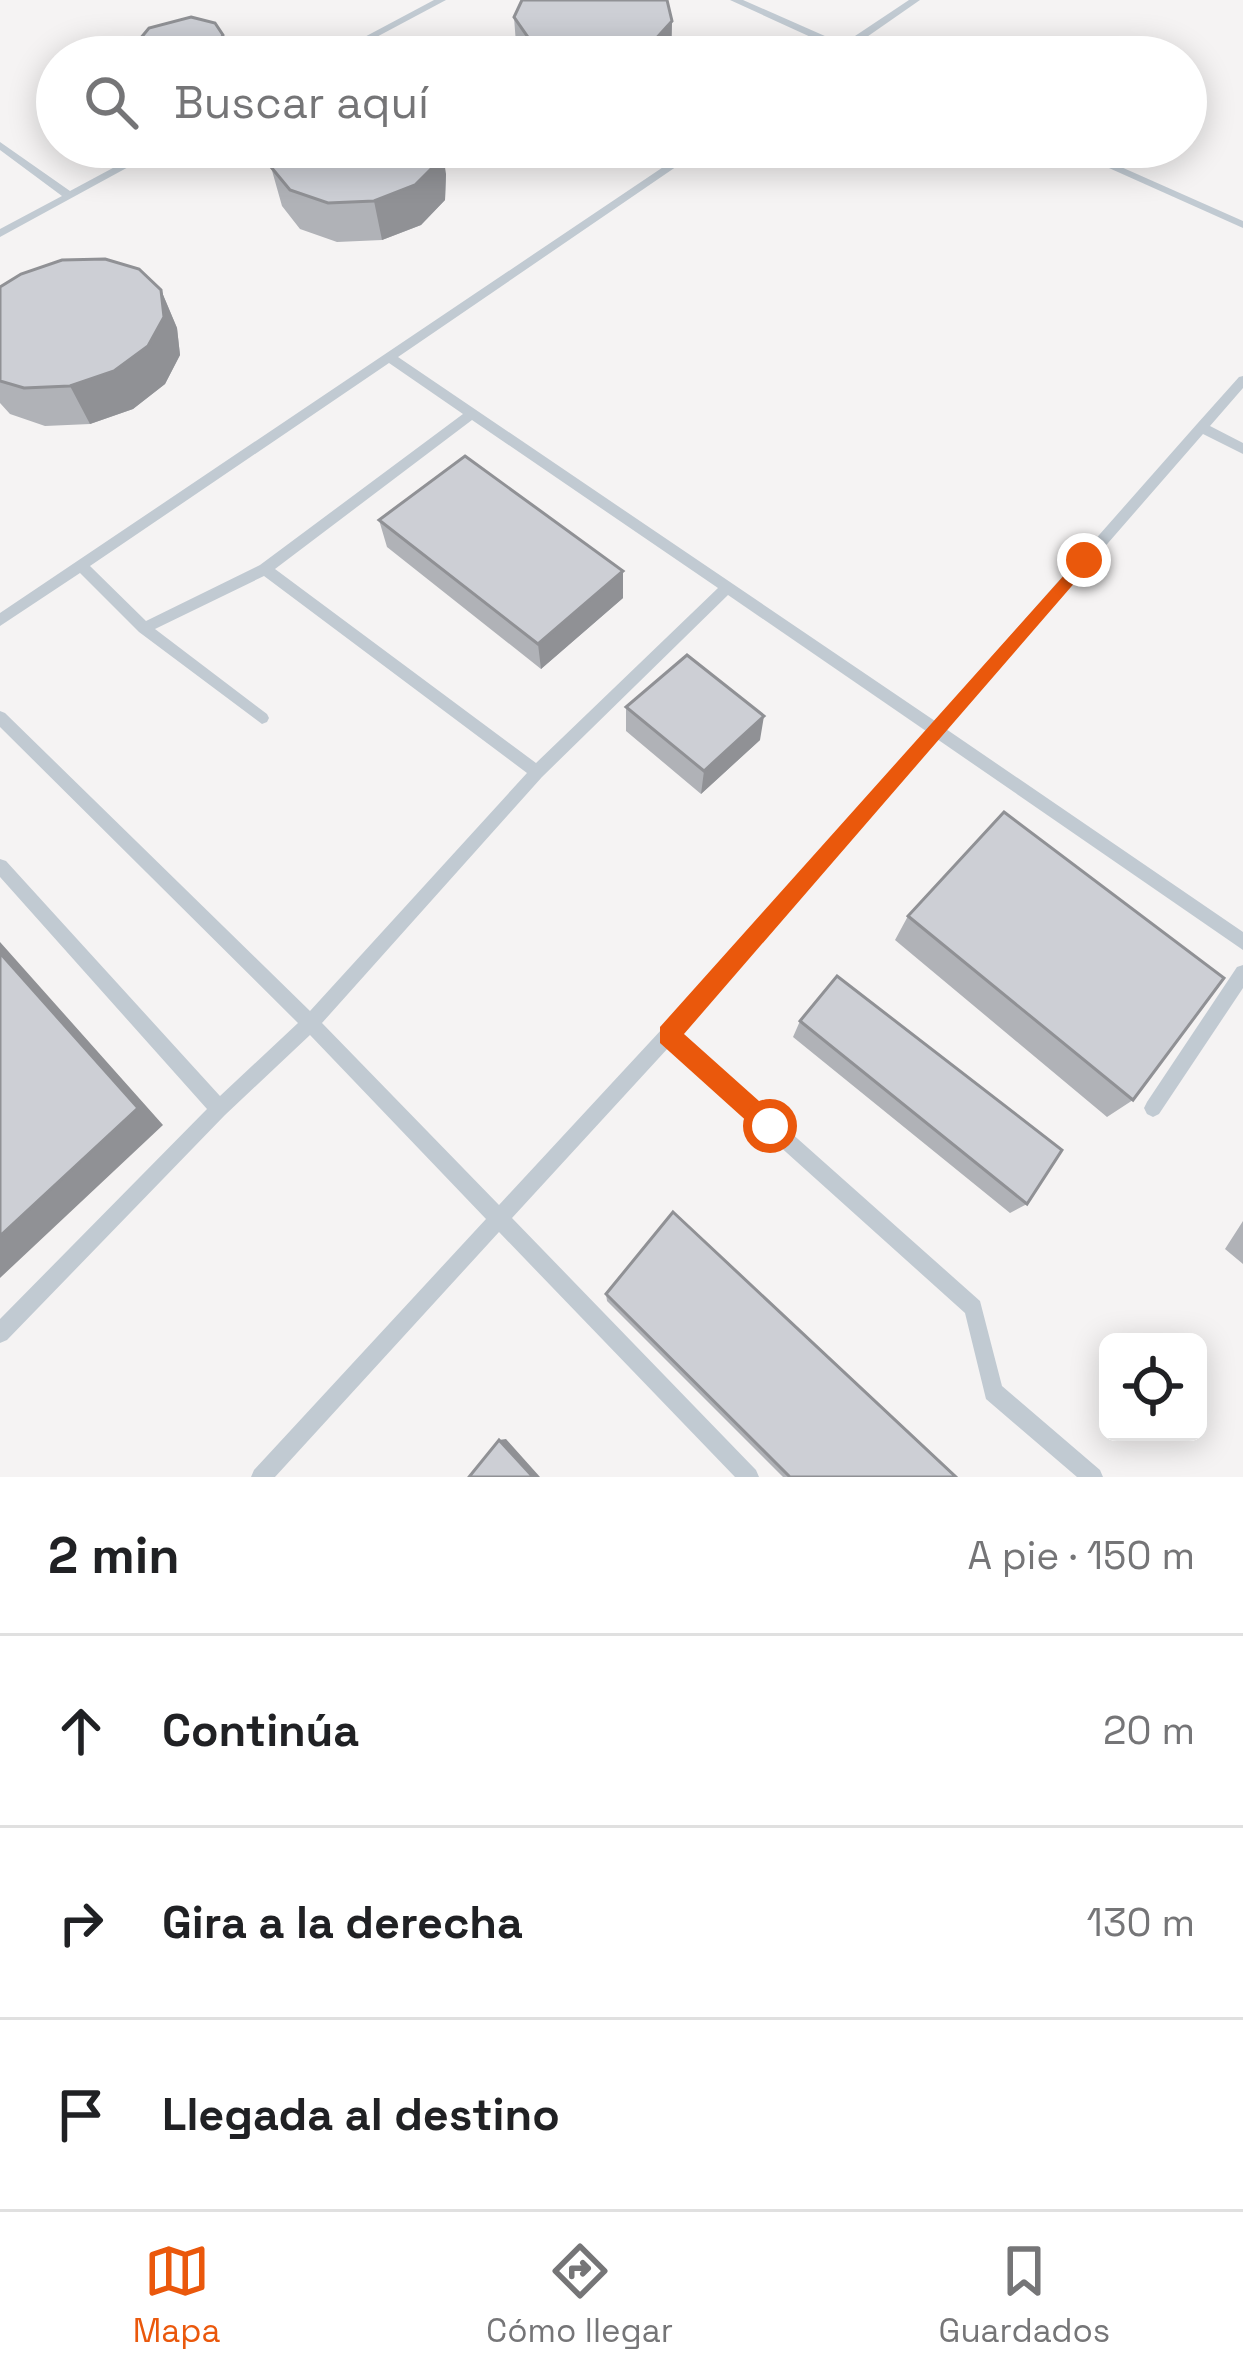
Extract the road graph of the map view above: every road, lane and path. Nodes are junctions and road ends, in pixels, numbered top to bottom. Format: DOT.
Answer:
graph roads {
  1 [pos="441,0"];
  2 [pos="735,0"];
  3 [pos="915,0"];
  4 [pos="372,36"];
  5 [pos="817,36"];
  6 [pos="862,36"];
  7 [pos="0,145"];
  8 [pos="120,168"];
  9 [pos="669,168"];
  10 [pos="1114,168"];
  11 [pos="68,195"];
  12 [pos="1243,225"];
  13 [pos="0,234"];
  14 [pos="392,359"];
  15 [pos="1243,380"];
  16 [pos="471,414"];
  17 [pos="1201,427"];
  18 [pos="1243,449"];
  19 [pos="82,566"];
  20 [pos="265,569"];
  21 [pos="726,589"];
  22 [pos="0,620"];
  23 [pos="144,628"];
  24 [pos="0,717"];
  25 [pos="262,718"];
  26 [pos="938,727"];
  27 [pos="537,772"];
  28 [pos="0,866"];
  29 [pos="1243,942"];
  30 [pos="1243,973"];
  31 [pos="310,1024"];
  32 [pos="668,1035"];
  33 [pos="219,1108"];
  34 [pos="1153,1108"];
  35 [pos="500,1216"];
  36 [pos="0,1333"];
  37 [pos="262,1477"];
  38 [pos="749,1477"];
  39 [pos="1094,1477"];
  1 -- 4 [label="lane"];
  2 -- 5 [label="lane"];
  3 -- 6 [label="lane"];
  7 -- 11 [label="lane"];
  8 -- 11 [label="lane"];
  9 -- 14 [label="lane"];
  10 -- 12 [label="lane"];
  11 -- 13 [label="lane"];
  14 -- 16 [label="lane"];
  14 -- 19 [label="lane"];
  15 -- 17 [label="lane"];
  16 -- 20 [label="lane"];
  16 -- 21 [label="lane"];
  17 -- 18 [label="lane"];
  17 -- 26 [label="lane"];
  19 -- 22 [label="lane"];
  19 -- 23 [label="lane"];
  20 -- 23 [label="lane"];
  20 -- 27 [label="lane"];
  21 -- 26 [label="lane"];
  21 -- 27 [label="lane"];
  23 -- 25 [label="lane"];
  24 -- 31 [label="lane"];
  26 -- 29 [label="lane"];
  26 -- 32 [label="lane"];
  27 -- 31 [label="lane"];
  28 -- 33 [label="lane"];
  30 -- 34 [label="lane"];
  31 -- 33 [label="lane"];
  31 -- 35 [label="lane"];
  32 -- 35 [label="lane"];
  32 -- 39 [label="lane"];
  33 -- 36 [label="lane"];
  35 -- 37 [label="lane"];
  35 -- 38 [label="lane"];
}
